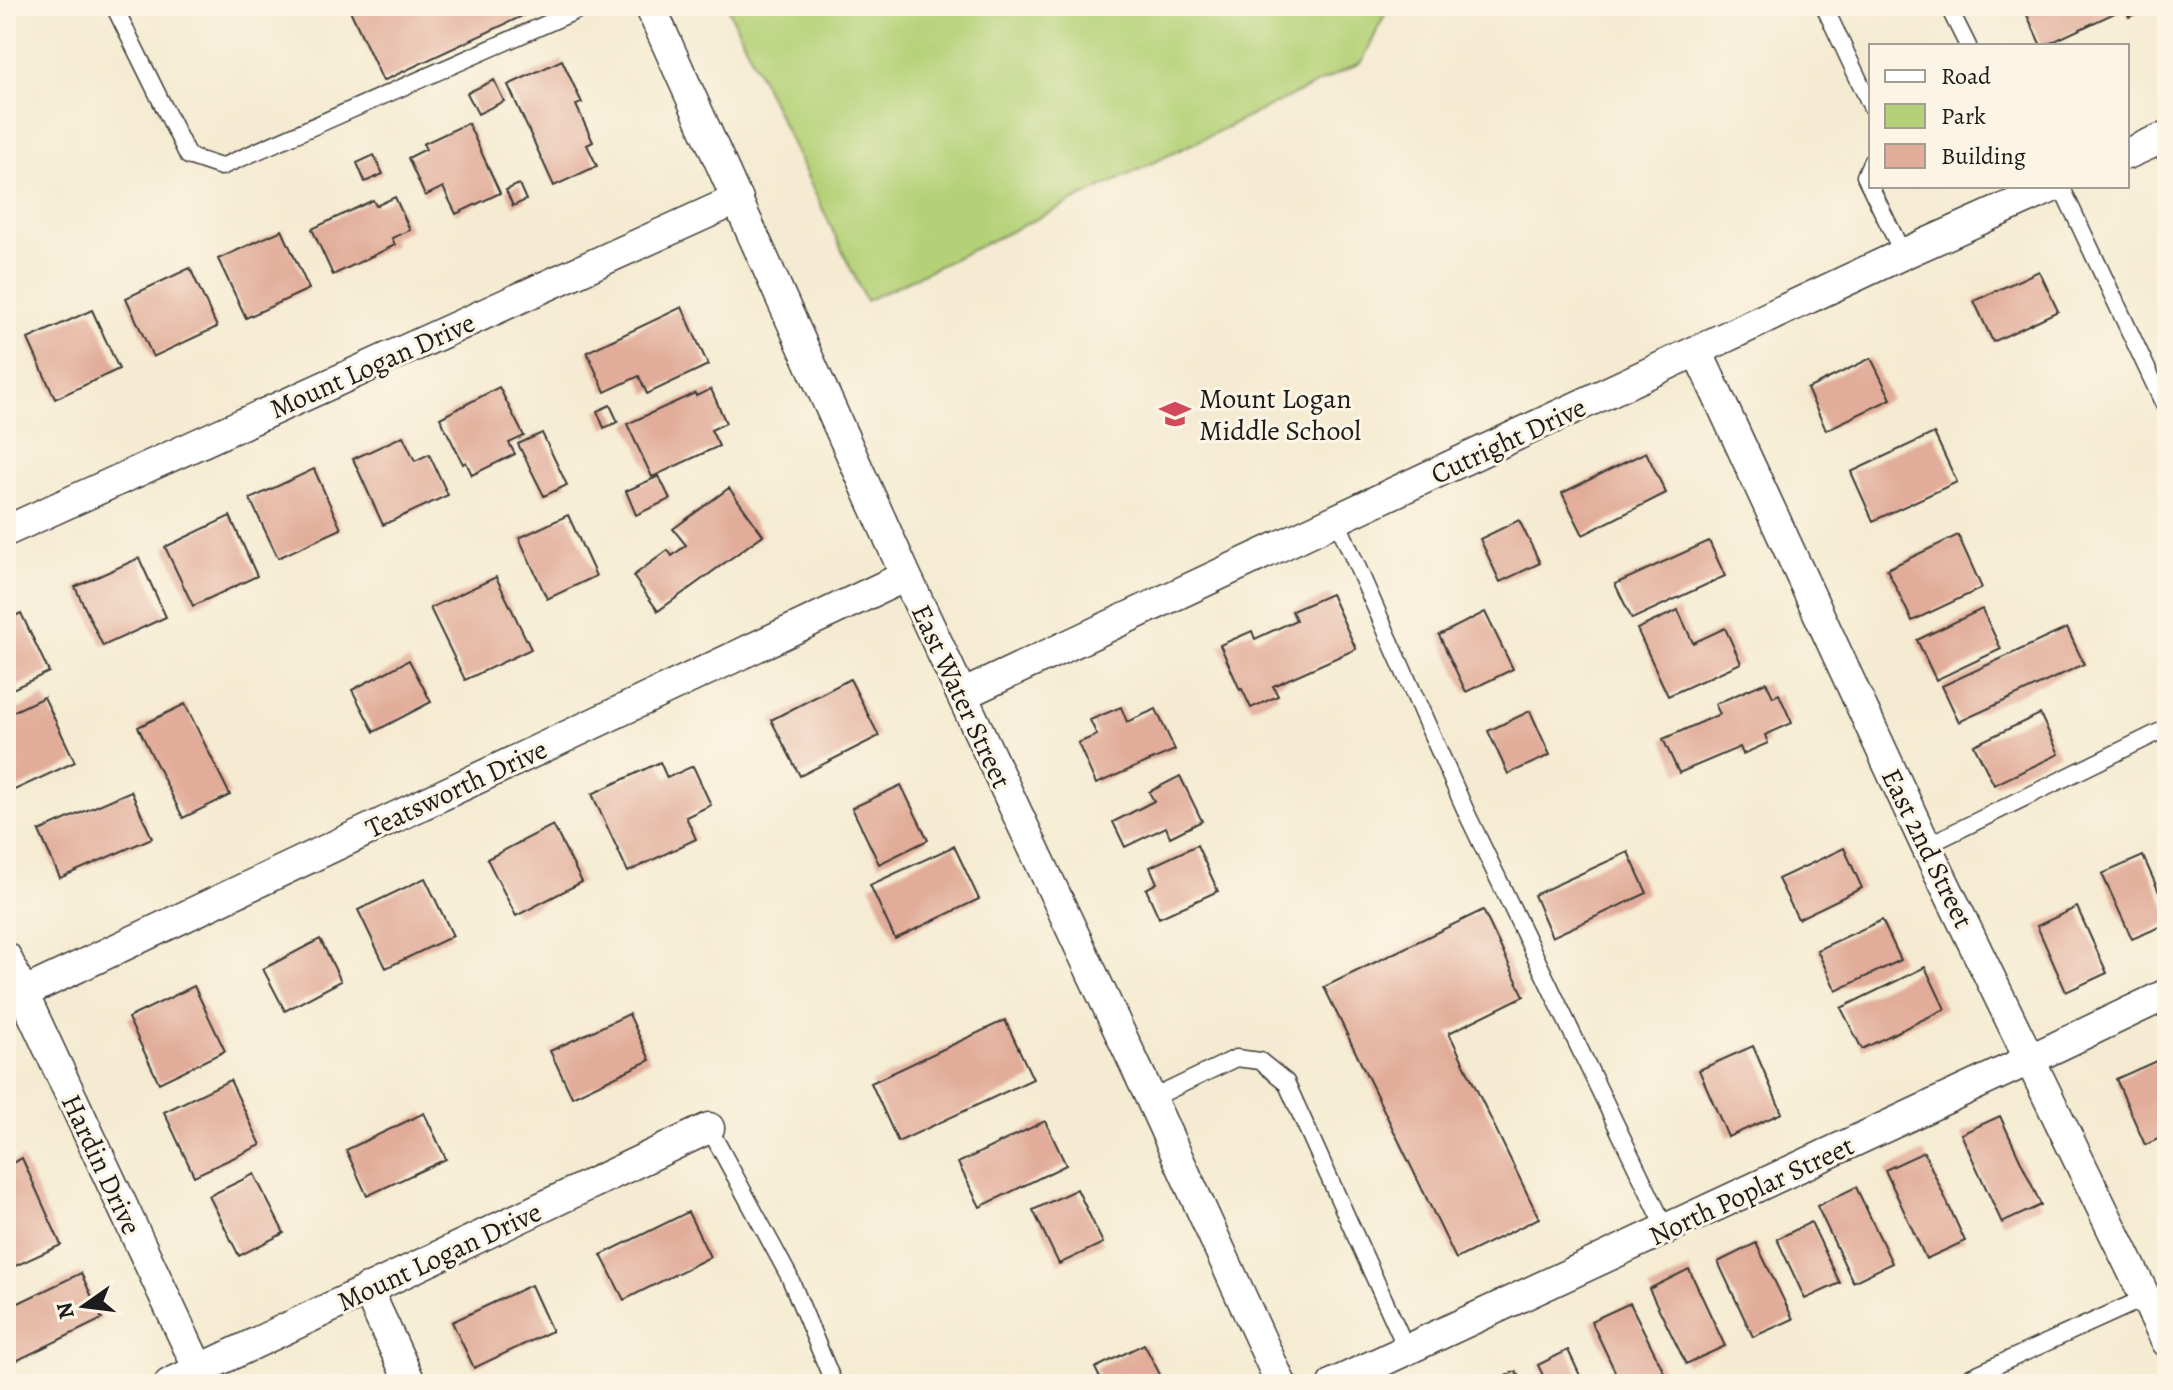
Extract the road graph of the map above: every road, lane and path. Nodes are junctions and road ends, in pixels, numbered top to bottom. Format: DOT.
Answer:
graph roads {
  1 [pos="114,6"];
  2 [pos="587,6"];
  3 [pos="650,6"];
  4 [pos="1824,6"];
  5 [pos="1948,6"];
  6 [pos="1967,44"];
  7 [pos="1869,102"];
  8 [pos="2167,136"];
  9 [pos="2129,153"];
  10 [pos="1871,188"];
  11 [pos="2048,188"];
  12 [pos="2059,188"];
  13 [pos="2012,195"];
  14 [pos="738,199"];
  15 [pos="1903,254"];
  16 [pos="1697,351"];
  17 [pos="2167,411"];
  18 [pos="1337,521"];
  19 [pos="6,531"];
  20 [pos="906,576"];
  21 [pos="962,695"];
  22 [pos="2167,728"];
  23 [pos="1926,846"];
  24 [pos="6,957"];
  25 [pos="2167,994"];
  26 [pos="14,997"];
  27 [pos="2031,1059"];
  28 [pos="1151,1099"];
  29 [pos="709,1128"];
  30 [pos="1666,1229"];
  31 [pos="367,1289"];
  32 [pos="2147,1297"];
  33 [pos="2167,1342"];
  34 [pos="1407,1350"];
  35 [pos="199,1370"];
  36 [pos="169,1384"];
  37 [pos="411,1384"];
  38 [pos="834,1384"];
  39 [pos="1281,1384"];
  40 [pos="1333,1384"];
  41 [pos="1955,1384"];
  1 -- 2 [label="lane"];
  3 -- 14 [label="street, East Water Street"];
  4 -- 7 [label="lane"];
  5 -- 6 [label="lane"];
  8 -- 9 [label="street"];
  10 -- 15 [label="lane"];
  11 -- 13 [label="street, Cutright Drive"];
  12 -- 17 [label="lane"];
  13 -- 15 [label="street, Cutright Drive"];
  14 -- 19 [label="street, Mount Logan Drive"];
  14 -- 20 [label="street, East Water Street"];
  15 -- 16 [label="street, Cutright Drive"];
  16 -- 18 [label="street, Cutright Drive"];
  16 -- 23 [label="street, East 2nd Street"];
  18 -- 21 [label="street, Cutright Drive"];
  18 -- 30 [label="lane"];
  20 -- 21 [label="street, East Water Street"];
  20 -- 26 [label="street, Teatsworth Drive"];
  21 -- 28 [label="street, East Water Street"];
  22 -- 23 [label="lane"];
  23 -- 27 [label="street, East 2nd Street"];
  24 -- 26 [label="street, Hardin Drive"];
  25 -- 27 [label="street, North Poplar Street"];
  26 -- 35 [label="street, Hardin Drive"];
  27 -- 30 [label="street, North Poplar Street"];
  27 -- 32 [label="street, East 2nd Street"];
  28 -- 34 [label="lane"];
  28 -- 39 [label="street, East Water Street"];
  29 -- 31 [label="street, Mount Logan Drive"];
  29 -- 38 [label="lane"];
  30 -- 34 [label="street, North Poplar Street"];
  31 -- 35 [label="street, Mount Logan Drive"];
  31 -- 37 [label="street"];
  32 -- 33 [label="street, East 2nd Street"];
  32 -- 41 [label="lane"];
  34 -- 40 [label="street, North Poplar Street"];
  35 -- 36 [label="street, Mount Logan Drive"];
}
